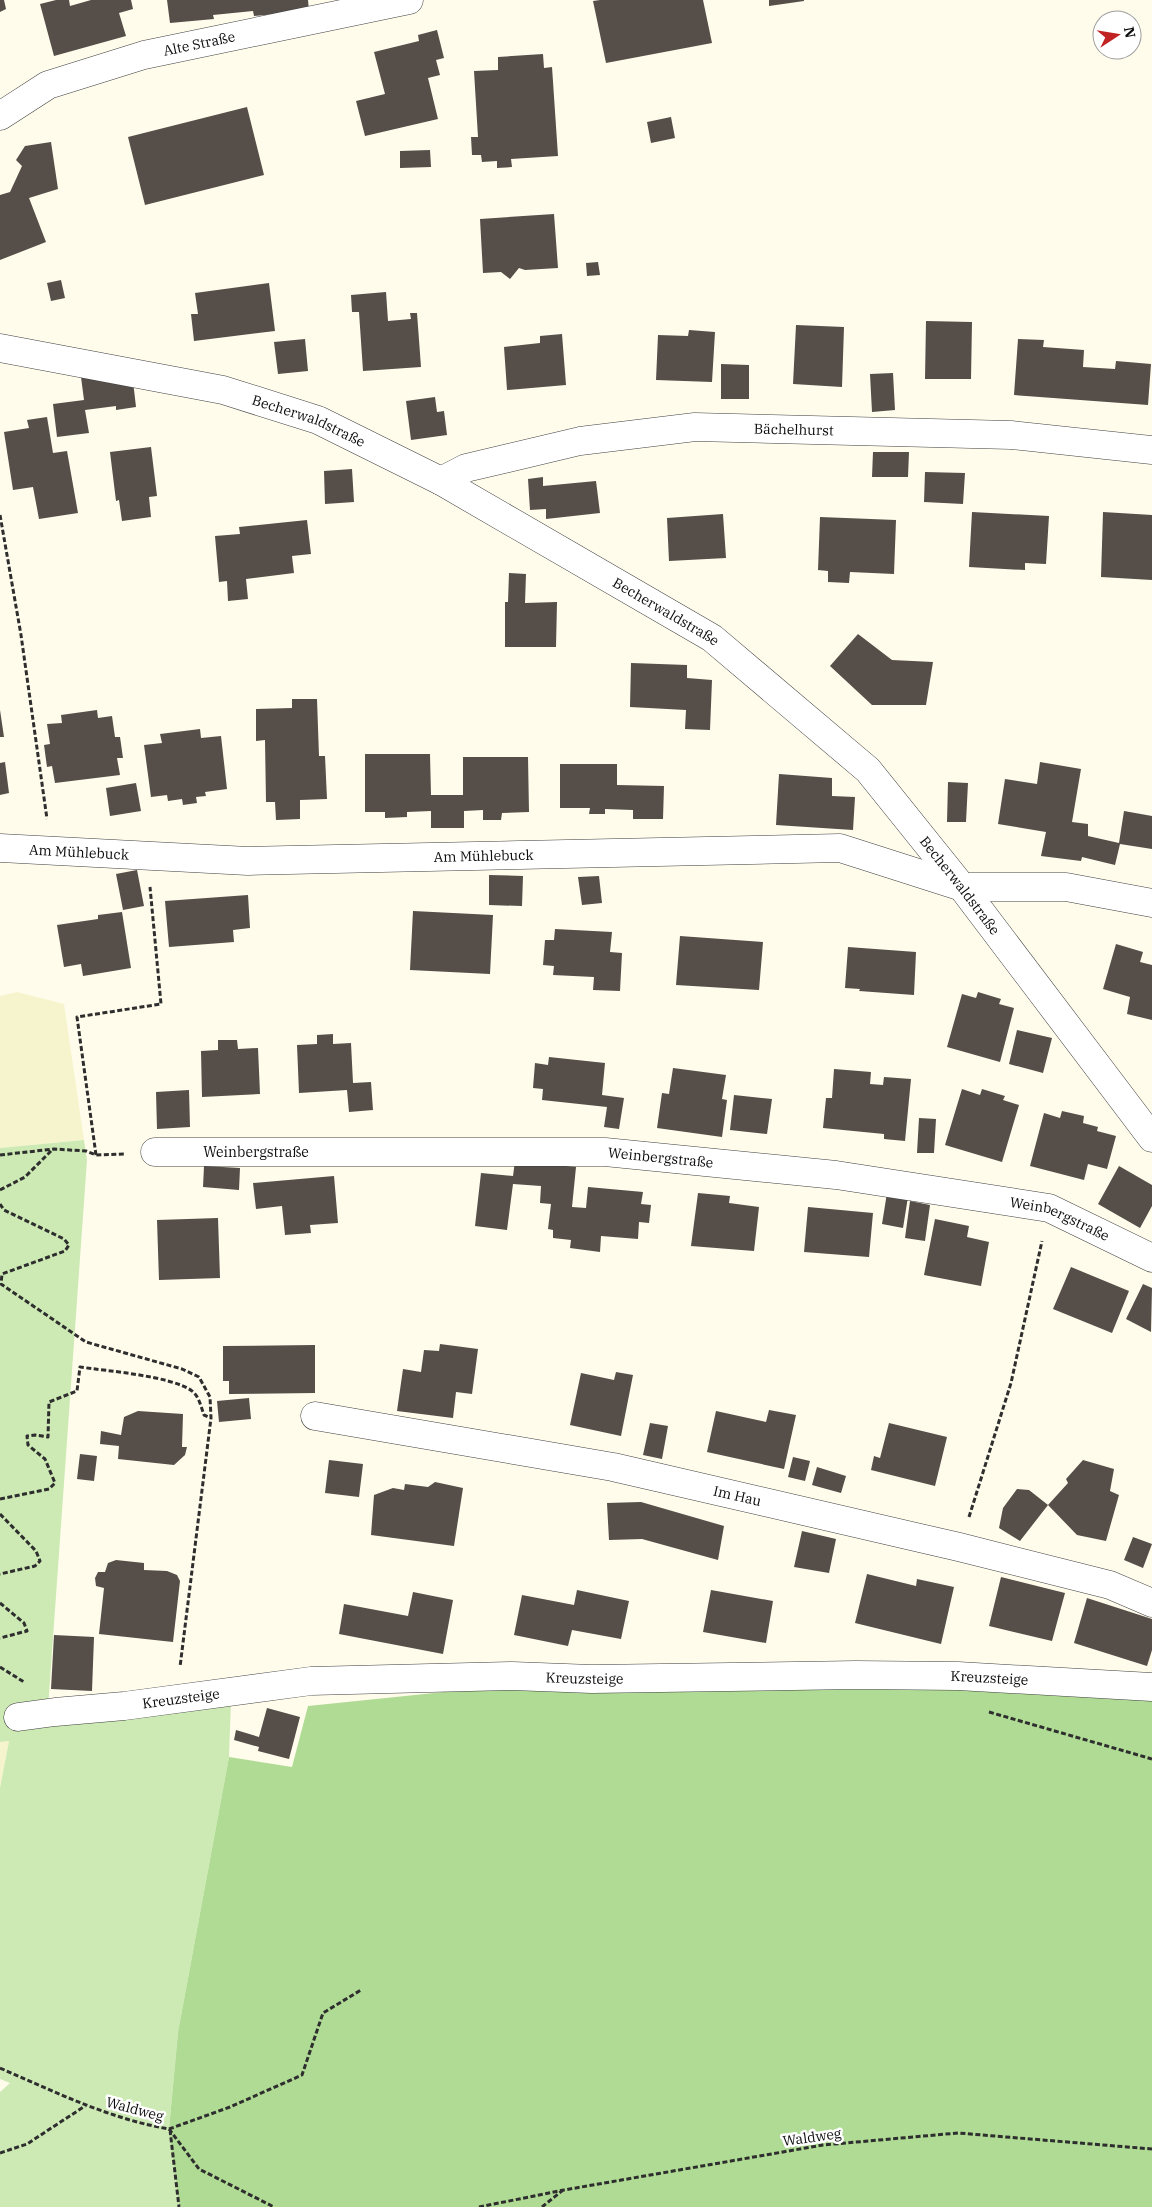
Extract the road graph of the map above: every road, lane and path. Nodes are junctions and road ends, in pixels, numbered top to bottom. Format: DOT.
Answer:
graph roads {
  1 [pos="409,0"];
  2 [pos="0,116"];
  3 [pos="0,348"];
  4 [pos="1152,450"];
  5 [pos="441,481"];
  6 [pos="0,515"];
  7 [pos="0,848"];
  8 [pos="51,851"];
  9 [pos="962,887"];
  10 [pos="150,893"];
  11 [pos="1152,903"];
  12 [pos="1152,1138"];
  13 [pos="54,1149"];
  14 [pos="155,1152"];
  15 [pos="0,1155"];
  16 [pos="96,1155"];
  17 [pos="0,1190"];
  18 [pos="0,1204"];
  19 [pos="1049,1208"];
  20 [pos="1152,1258"];
  21 [pos="315,1416"];
  22 [pos="211,1418"];
  23 [pos="0,1499"];
  24 [pos="0,1514"];
  25 [pos="959,1547"];
  26 [pos="0,1574"];
  27 [pos="0,1603"];
  28 [pos="1152,1603"];
  29 [pos="0,1638"];
  30 [pos="1152,1687"];
  31 [pos="176,1698"];
  32 [pos="980,1710"];
  33 [pos="18,1718"];
  34 [pos="1152,1758"];
  35 [pos="361,1990"];
  36 [pos="0,2068"];
  37 [pos="85,2106"];
  38 [pos="170,2130"];
  39 [pos="1152,2149"];
  40 [pos="0,2153"];
  41 [pos="564,2190"];
  42 [pos="179,2207"];
  43 [pos="274,2207"];
  44 [pos="479,2207"];
  45 [pos="542,2207"];
  1 -- 2 [label="street, Alte Straße"];
  3 -- 5 [label="street, Becherwaldstraße"];
  4 -- 5 [label="street, Bächelhurst"];
  5 -- 9 [label="street, Becherwaldstraße"];
  6 -- 8 [label="path"];
  7 -- 8 [label="street, Am Mühlebuck"];
  8 -- 9 [label="street, Am Mühlebuck"];
  9 -- 11 [label="street, Am Mühlebuck"];
  9 -- 12 [label="street, Becherwaldstraße"];
  10 -- 16 [label="path"];
  13 -- 15 [label="path"];
  13 -- 16 [label="path"];
  13 -- 17 [label="path"];
  14 -- 16 [label="path"];
  14 -- 19 [label="street, Weinbergstraße"];
  18 -- 22 [label="path"];
  19 -- 20 [label="street, Weinbergstraße"];
  19 -- 25 [label="path"];
  21 -- 25 [label="street, Im Hau"];
  22 -- 23 [label="path"];
  22 -- 31 [label="path"];
  24 -- 26 [label="path"];
  25 -- 28 [label="street, Im Hau"];
  27 -- 29 [label="path"];
  30 -- 31 [label="street, Kreuzsteige"];
  31 -- 33 [label="street, Kreuzsteige"];
  32 -- 34 [label="path"];
  35 -- 38 [label="path"];
  36 -- 37 [label="path, Waldweg"];
  37 -- 38 [label="path, Waldweg"];
  37 -- 40 [label="path"];
  38 -- 42 [label="path"];
  38 -- 43 [label="path, Waldweg"];
  39 -- 41 [label="path, Waldweg"];
  41 -- 44 [label="path, Waldweg"];
  41 -- 45 [label="path"];
}
